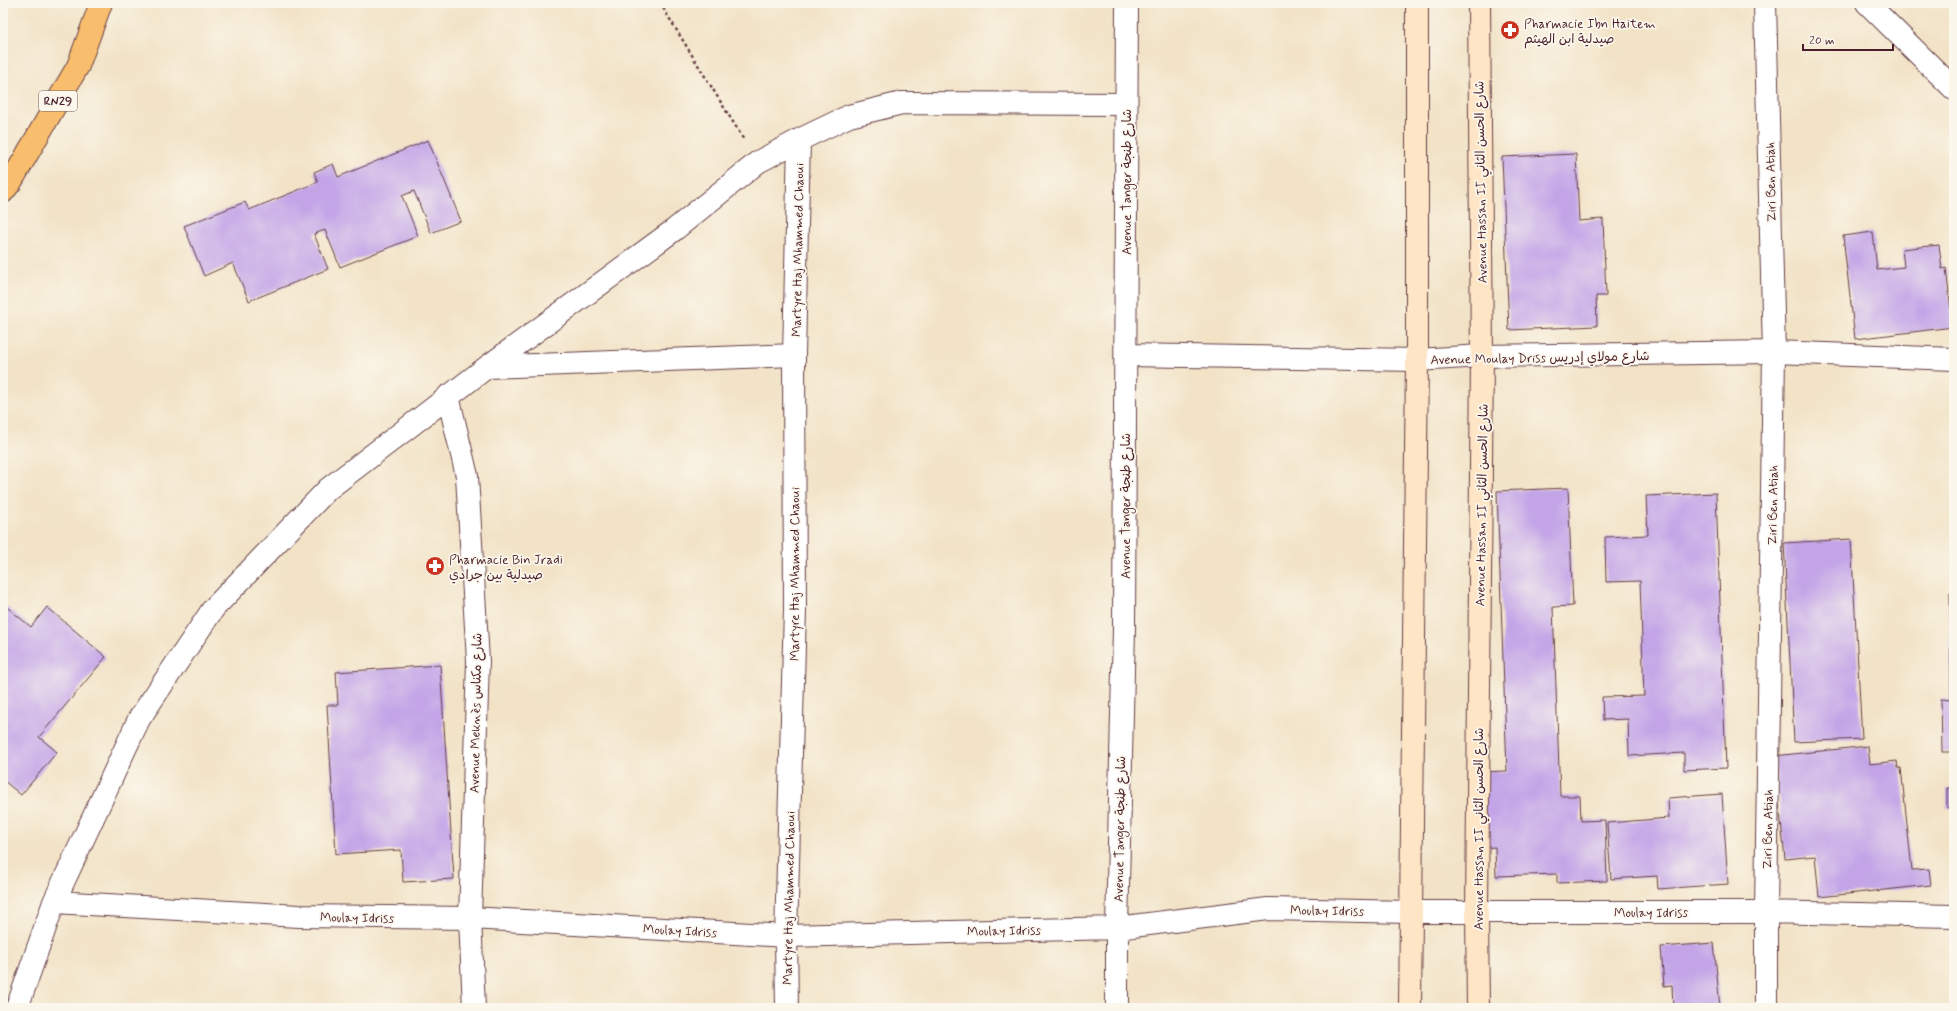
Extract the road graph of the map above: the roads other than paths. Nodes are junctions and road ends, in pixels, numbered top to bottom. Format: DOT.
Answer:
graph roads {
  1 [pos="101,3"];
  2 [pos="1126,3"];
  3 [pos="1417,3"];
  4 [pos="1479,3"];
  5 [pos="1765,3"];
  6 [pos="1867,3"];
  7 [pos="1954,89"];
  8 [pos="1126,104"];
  9 [pos="799,140"];
  10 [pos="3,192"];
  11 [pos="1774,352"];
  12 [pos="794,354"];
  13 [pos="1126,355"];
  14 [pos="1482,356"];
  15 [pos="1954,359"];
  16 [pos="1417,360"];
  17 [pos="487,367"];
  18 [pos="448,396"];
  19 [pos="54,902"];
  20 [pos="1410,912"];
  21 [pos="1477,912"];
  22 [pos="1766,912"];
  23 [pos="1954,916"];
  24 [pos="470,918"];
  25 [pos="1117,928"];
  26 [pos="786,936"];
  27 [pos="17,1008"];
  28 [pos="474,1008"];
  29 [pos="787,1008"];
  30 [pos="1117,1008"];
  31 [pos="1410,1008"];
  32 [pos="1478,1008"];
  33 [pos="1766,1008"];
  1 -- 10 [label="main road, RN29"];
  2 -- 8 [label="street, Avenue Tanger شارع طنجة"];
  3 -- 16 [label="street"];
  4 -- 14 [label="street, Avenue Hassan II شارع الحسن الثاني"];
  5 -- 11 [label="street, Ziri Ben Atiah"];
  6 -- 7 [label="street"];
  8 -- 9 [label="street"];
  8 -- 13 [label="street, Avenue Tanger شارع طنجة"];
  9 -- 12 [label="street, Martyre Haj Mhammed Chaoui"];
  9 -- 17 [label="street"];
  11 -- 14 [label="street, Avenue Moulay Driss شارع مولاي إدريس"];
  11 -- 15 [label="street, Avenue Moulay Driss شارع مولاي إدريس"];
  11 -- 22 [label="street, Ziri Ben Atiah"];
  12 -- 17 [label="street"];
  12 -- 26 [label="street, Martyre Haj Mhammed Chaoui"];
  13 -- 16 [label="street, Avenue Moulay Driss شارع مولاي إدريس"];
  13 -- 25 [label="street, Avenue Tanger شارع طنجة"];
  14 -- 16 [label="street, Avenue Moulay Driss شارع مولاي إدريس"];
  14 -- 21 [label="street, Avenue Hassan II شارع الحسن الثاني"];
  16 -- 20 [label="street"];
  17 -- 18 [label="street"];
  18 -- 19 [label="street"];
  18 -- 24 [label="street, Avenue Meknès شارع مكناس"];
  19 -- 24 [label="street, Moulay Idriss"];
  19 -- 27 [label="street"];
  20 -- 21 [label="street, Moulay Idriss"];
  20 -- 25 [label="street, Moulay Idriss"];
  20 -- 31 [label="street"];
  21 -- 22 [label="street, Moulay Idriss"];
  21 -- 32 [label="street, Avenue Hassan II شارع الحسن الثاني"];
  22 -- 23 [label="street, Moulay Idriss"];
  22 -- 33 [label="street, Ziri Ben Atiah"];
  24 -- 26 [label="street, Moulay Idriss"];
  24 -- 28 [label="street, Avenue Meknès شارع مكناس"];
  25 -- 26 [label="street, Moulay Idriss"];
  25 -- 30 [label="street, Avenue Tanger شارع طنجة"];
  26 -- 29 [label="street, Martyre Haj Mhammed Chaoui"];
}
